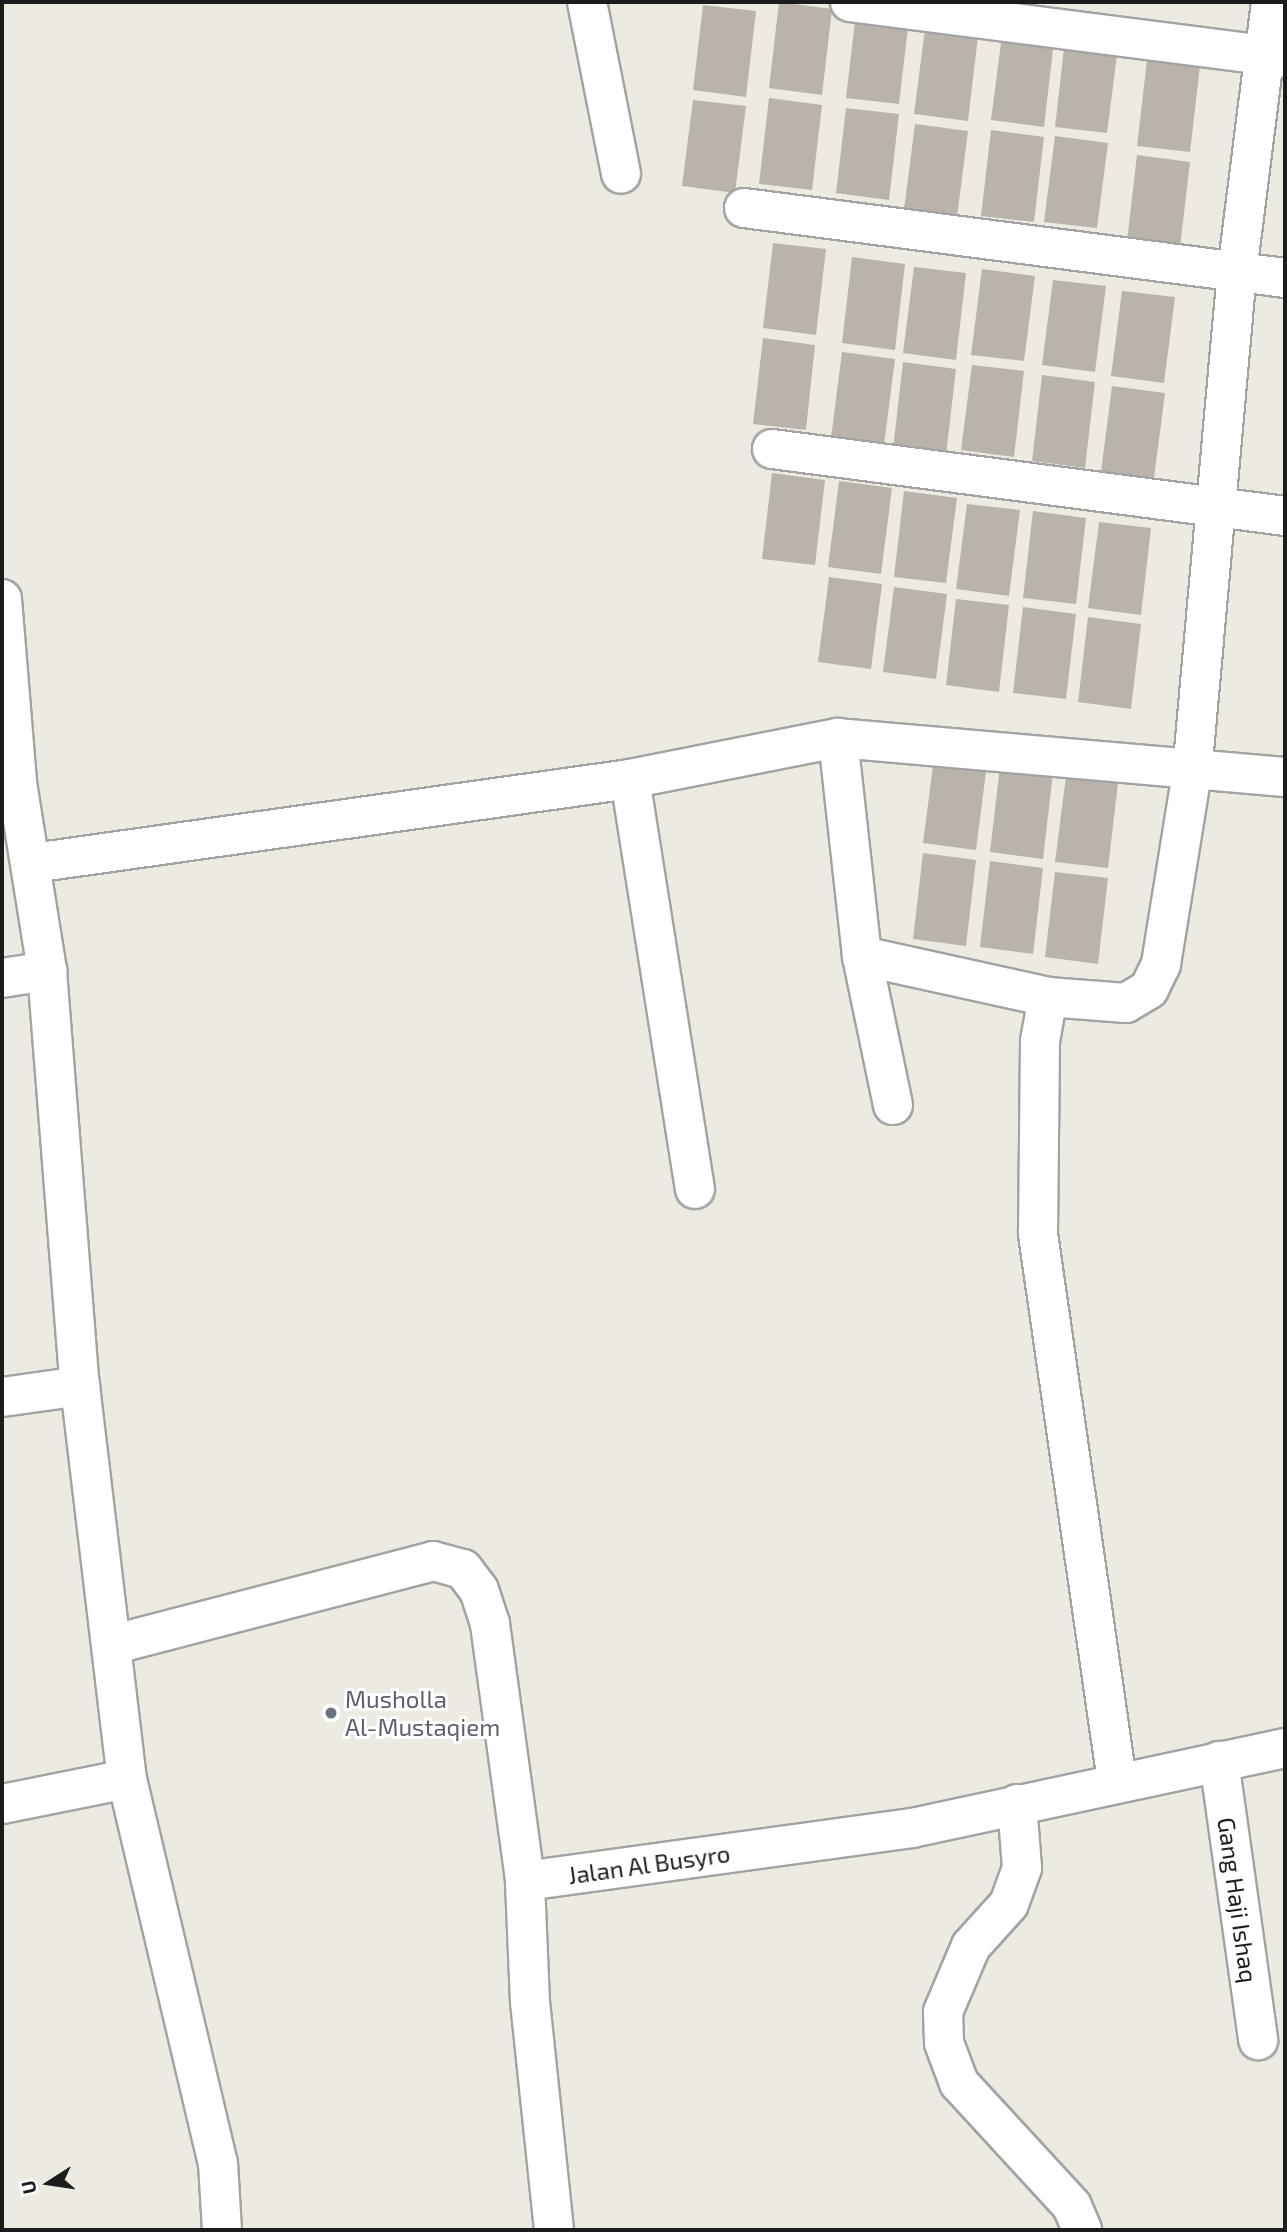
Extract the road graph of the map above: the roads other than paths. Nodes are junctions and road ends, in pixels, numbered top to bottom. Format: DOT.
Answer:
graph roads {
  1 [pos="587,2"];
  2 [pos="850,2"];
  3 [pos="1270,2"];
  4 [pos="1274,57"];
  5 [pos="621,174"];
  6 [pos="744,208"];
  7 [pos="1237,272"];
  8 [pos="1285,278"];
  9 [pos="772,449"];
  10 [pos="1220,507"];
  11 [pos="1285,516"];
  12 [pos="2,599"];
  13 [pos="838,738"];
  14 [pos="1192,773"];
  15 [pos="1285,776"];
  16 [pos="630,779"];
  17 [pos="9,783"];
  18 [pos="33,863"];
  19 [pos="862,956"];
  20 [pos="47,971"];
  21 [pos="2,978"];
  22 [pos="1048,997"];
  23 [pos="893,1105"];
  24 [pos="695,1189"];
  25 [pos="80,1386"];
  26 [pos="2,1397"];
  27 [pos="115,1644"];
  28 [pos="1285,1748"];
  29 [pos="1219,1761"];
  30 [pos="127,1779"];
  31 [pos="1117,1781"];
  32 [pos="2,1804"];
  33 [pos="1017,1804"];
  34 [pos="525,1881"];
  35 [pos="1258,2039"];
  36 [pos="222,2230"];
  37 [pos="554,2230"];
  38 [pos="1082,2230"];
  1 -- 5 [label="street"];
  2 -- 4 [label="street"];
  3 -- 4 [label="street"];
  4 -- 7 [label="street"];
  6 -- 7 [label="street"];
  7 -- 8 [label="street"];
  7 -- 10 [label="street"];
  9 -- 10 [label="street"];
  10 -- 11 [label="street"];
  10 -- 14 [label="street"];
  12 -- 17 [label="street"];
  13 -- 14 [label="street"];
  13 -- 16 [label="street"];
  13 -- 19 [label="street"];
  14 -- 15 [label="street"];
  14 -- 22 [label="street"];
  16 -- 18 [label="street"];
  16 -- 24 [label="street"];
  17 -- 18 [label="street"];
  18 -- 20 [label="street"];
  19 -- 22 [label="street"];
  19 -- 23 [label="street"];
  20 -- 21 [label="street"];
  20 -- 25 [label="street"];
  22 -- 31 [label="street"];
  25 -- 26 [label="street"];
  25 -- 27 [label="street"];
  27 -- 30 [label="street"];
  27 -- 34 [label="street"];
  28 -- 29 [label="street, Jalan Al Busyro"];
  29 -- 31 [label="street, Jalan Al Busyro"];
  29 -- 35 [label="street, Gang Haji Ishaq"];
  30 -- 32 [label="street"];
  30 -- 36 [label="street"];
  31 -- 33 [label="street, Jalan Al Busyro"];
  33 -- 34 [label="street, Jalan Al Busyro"];
  33 -- 38 [label="street"];
  34 -- 37 [label="street"];
}
